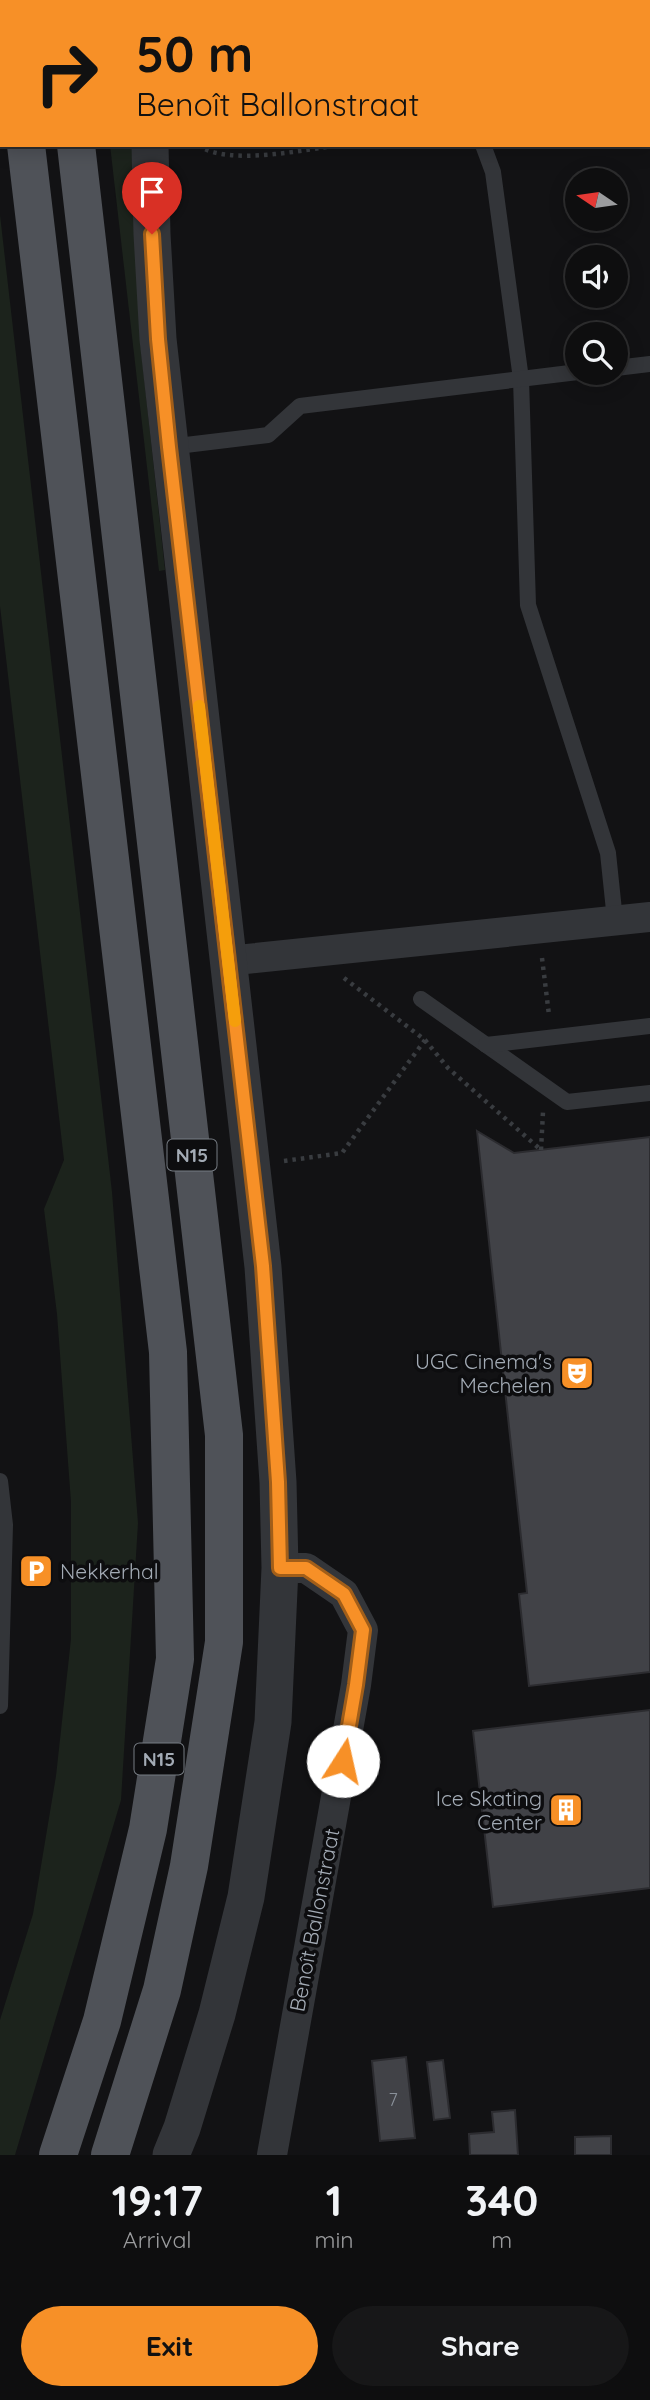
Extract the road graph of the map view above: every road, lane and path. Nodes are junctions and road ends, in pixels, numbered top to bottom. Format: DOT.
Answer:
graph roads {
  1 [pos="26,147"];
  2 [pos="76,147"];
  3 [pos="150,147"];
  4 [pos="201,147"];
  5 [pos="325,147"];
  6 [pos="483,147"];
  7 [pos="650,364"];
  8 [pos="628,367"];
  9 [pos="565,374"];
  10 [pos="521,379"];
  11 [pos="169,447"];
  12 [pos="650,917"];
  13 [pos="615,920"];
  14 [pos="311,952"];
  15 [pos="227,961"];
  16 [pos="421,999"];
  17 [pos="650,1026"];
  18 [pos="425,1040"];
  19 [pos="486,1045"];
  20 [pos="650,1093"];
  21 [pos="541,1150"];
  22 [pos="252,1165"];
  23 [pos="0,1481"];
  24 [pos="280,1568"];
  25 [pos="0,1706"];
  26 [pos="58,2155"];
  27 [pos="110,2155"];
  28 [pos="170,2155"];
  29 [pos="272,2155"];
  1 -- 26 [label="main road, N15"];
  2 -- 27 [label="main road, N15"];
  3 -- 11 [label="street"];
  4 -- 5 [label="path"];
  6 -- 10 [label="lane"];
  7 -- 8 [label="lane"];
  9 -- 10 [label="lane"];
  10 -- 11 [label="lane"];
  10 -- 13 [label="lane"];
  11 -- 15 [label="street"];
  12 -- 13 [label="street"];
  13 -- 14 [label="street"];
  14 -- 15 [label="street"];
  14 -- 18 [label="path"];
  15 -- 22 [label="street"];
  16 -- 19 [label="lane"];
  17 -- 19 [label="lane"];
  18 -- 21 [label="path"];
  18 -- 22 [label="path"];
  19 -- 20 [label="lane"];
  22 -- 24 [label="street"];
  23 -- 25 [label="lane"];
  24 -- 28 [label="street"];
  24 -- 29 [label="street, Benoît Ballonstraat"];
}
